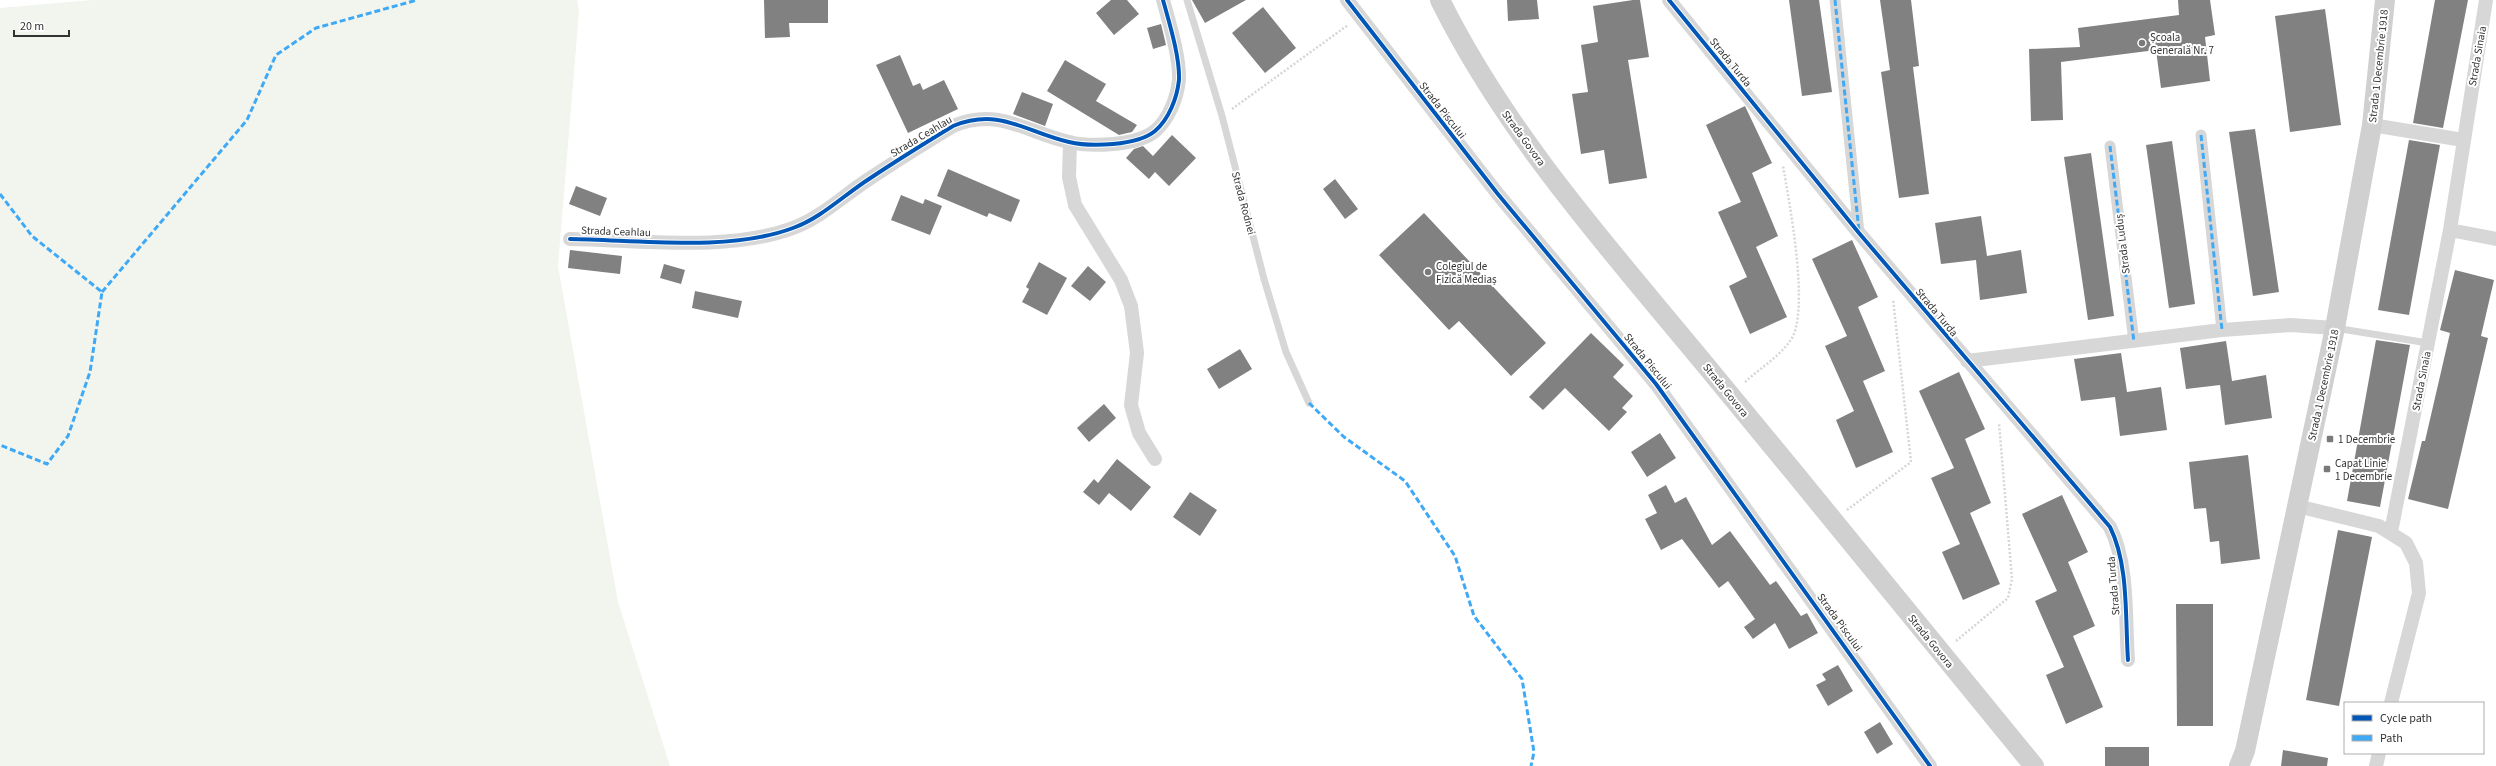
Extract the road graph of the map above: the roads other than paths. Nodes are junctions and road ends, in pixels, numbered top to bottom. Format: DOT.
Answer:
graph roads {
  1 [pos="1162,0"];
  2 [pos="1187,0"];
  3 [pos="1347,0"];
  4 [pos="1440,0"];
  5 [pos="1669,0"];
  6 [pos="1835,0"];
  7 [pos="2385,0"];
  8 [pos="2486,0"];
  9 [pos="2372,125"];
  10 [pos="2201,135"];
  11 [pos="2463,140"];
  12 [pos="1070,142"];
  13 [pos="2110,146"];
  14 [pos="2450,230"];
  15 [pos="1859,233"];
  16 [pos="570,238"];
  17 [pos="2496,238"];
  18 [pos="2335,328"];
  19 [pos="2222,330"];
  20 [pos="2134,342"];
  21 [pos="2428,343"];
  22 [pos="1967,361"];
  23 [pos="1309,402"];
  24 [pos="1155,459"];
  25 [pos="2297,506"];
  26 [pos="2391,532"];
  27 [pos="2128,660"];
  28 [pos="2391,702"];
  29 [pos="2379,754"];
  30 [pos="1930,766"];
  31 [pos="2034,766"];
  32 [pos="2239,766"];
  33 [pos="2376,766"];
  1 -- 12 [label="street, Strada Ceahlau"];
  2 -- 23 [label="lane, Strada Rodnei"];
  3 -- 30 [label="street, Strada Piscului"];
  4 -- 31 [label="main road, Strada Govora"];
  5 -- 15 [label="street, Strada Turda"];
  6 -- 15 [label="street"];
  7 -- 9 [label="main road, Strada 1 Decembrie 1918"];
  8 -- 11 [label="street, Strada Sinaia"];
  9 -- 11 [label="street"];
  9 -- 18 [label="main road, Strada 1 Decembrie 1918"];
  10 -- 19 [label="street"];
  11 -- 14 [label="street, Strada Sinaia"];
  12 -- 16 [label="street, Strada Ceahlau"];
  12 -- 24 [label="street"];
  13 -- 20 [label="street, Strada Luduș"];
  14 -- 17 [label="street"];
  14 -- 21 [label="street, Strada Sinaia"];
  15 -- 22 [label="street, Strada Turda"];
  18 -- 19 [label="street"];
  18 -- 21 [label="lane"];
  18 -- 25 [label="main road, Strada 1 Decembrie 1918"];
  19 -- 20 [label="street"];
  20 -- 22 [label="street"];
  21 -- 26 [label="street, Strada Sinaia"];
  22 -- 27 [label="street, Strada Turda"];
  25 -- 26 [label="street"];
  25 -- 32 [label="main road, Strada 1 Decembrie 1918"];
  26 -- 28 [label="street"];
  29 -- 33 [label="street"];
}
